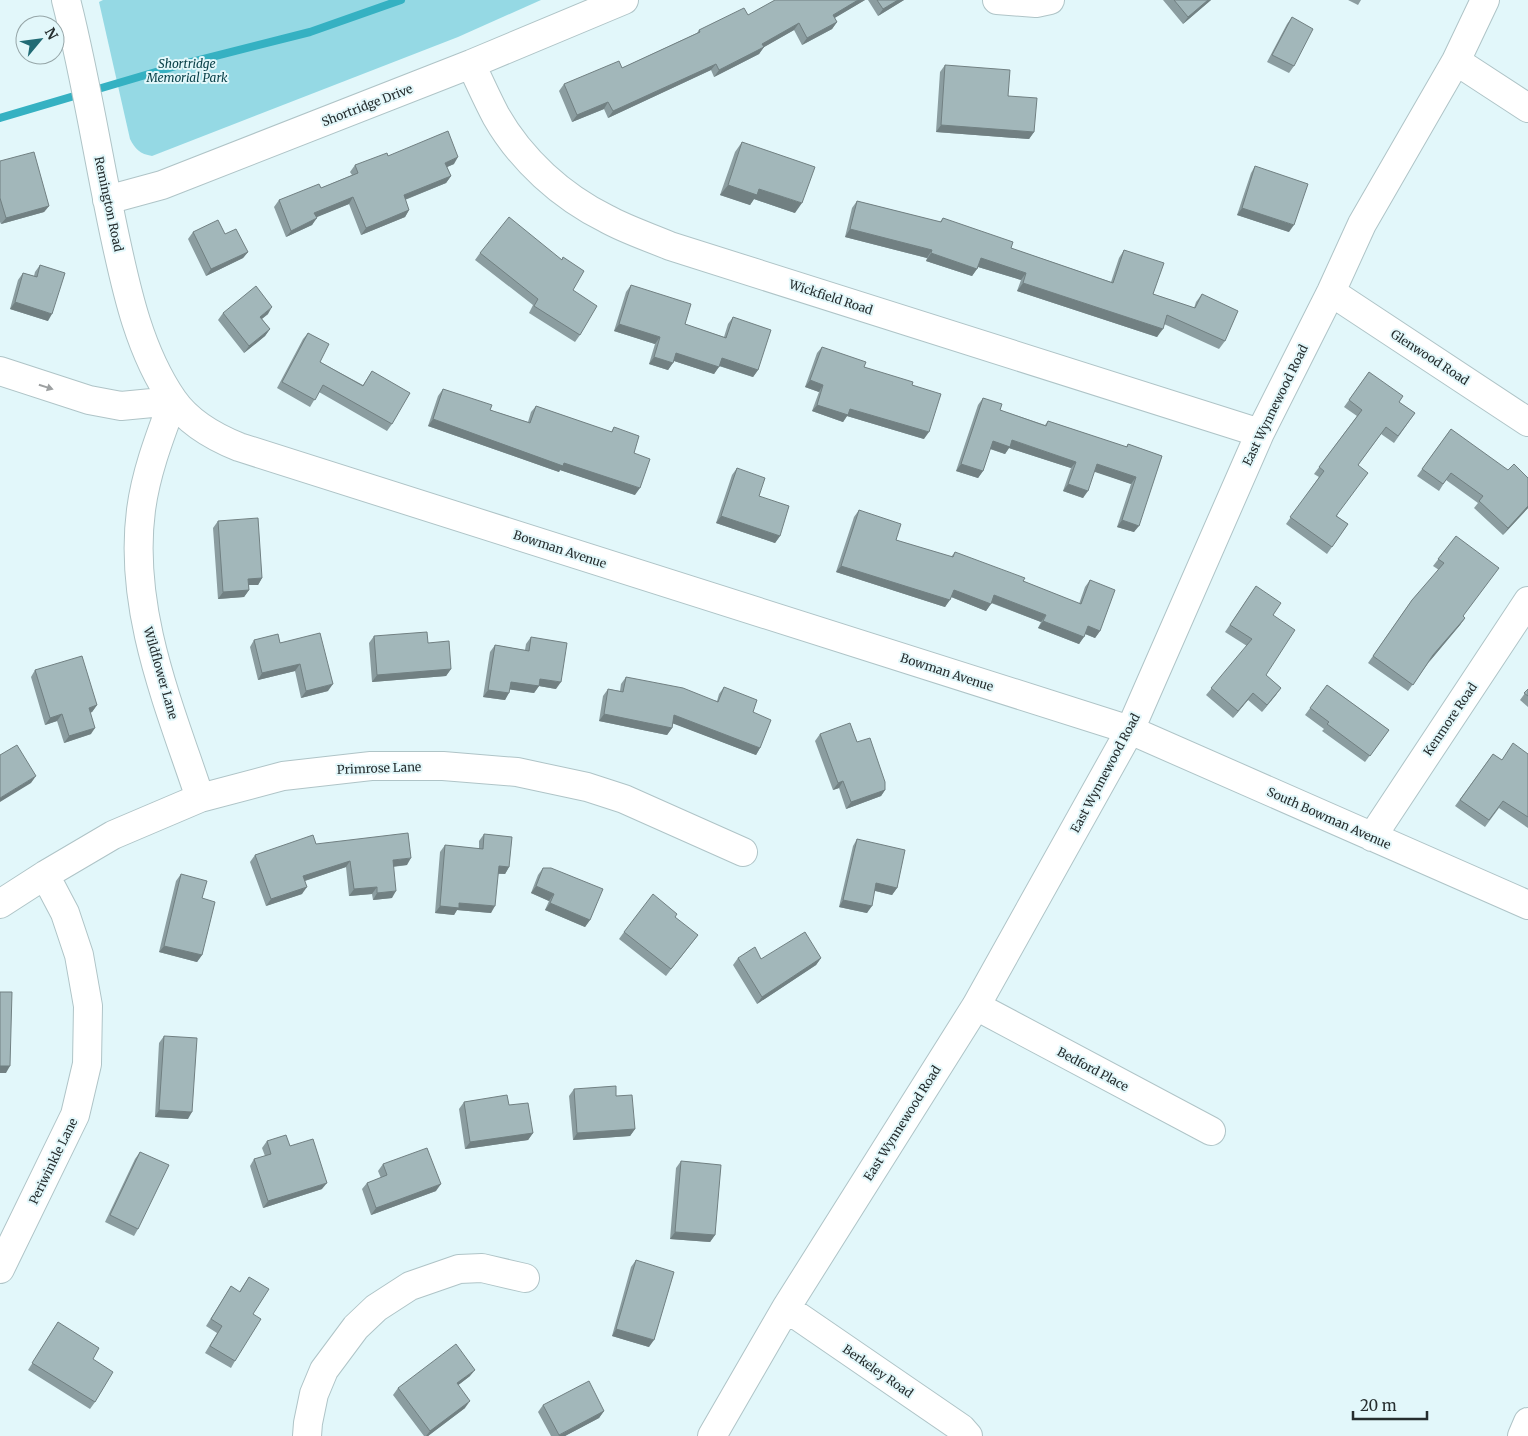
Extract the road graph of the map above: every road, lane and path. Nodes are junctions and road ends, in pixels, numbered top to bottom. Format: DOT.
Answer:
graph roads {
  1 [pos="66,0"];
  2 [pos="624,0"];
  3 [pos="997,0"];
  4 [pos="1050,0"];
  5 [pos="1485,0"];
  6 [pos="1456,61"];
  7 [pos="471,64"];
  8 [pos="1528,108"];
  9 [pos="107,200"];
  10 [pos="1331,292"];
  11 [pos="0,371"];
  12 [pos="173,401"];
  13 [pos="1528,422"];
  14 [pos="1260,433"];
  15 [pos="1528,601"];
  16 [pos="1130,730"];
  17 [pos="200,798"];
  18 [pos="1372,837"];
  19 [pos="743,852"];
  20 [pos="45,875"];
  21 [pos="0,904"];
  22 [pos="1528,905"];
  23 [pos="976,1006"];
  24 [pos="1211,1131"];
  25 [pos="0,1270"];
  26 [pos="525,1278"];
  27 [pos="786,1308"];
  28 [pos="1528,1422"];
  29 [pos="307,1436"];
  30 [pos="712,1436"];
  31 [pos="968,1436"];
  32 [pos="1522,1436"];
  1 -- 9 [label="street, Remington Road"];
  2 -- 7 [label="street, Shortridge Drive"];
  3 -- 4 [label="street"];
  5 -- 6 [label="street, East Wynnewood Road"];
  6 -- 8 [label="street"];
  6 -- 10 [label="street, East Wynnewood Road"];
  7 -- 9 [label="street, Shortridge Drive"];
  7 -- 14 [label="street, Wickfield Road"];
  9 -- 12 [label="street, Remington Road"];
  10 -- 13 [label="street, Glenwood Road"];
  10 -- 14 [label="street, East Wynnewood Road"];
  11 -- 12 [label="street, one-way"];
  12 -- 16 [label="street, Bowman Avenue"];
  12 -- 17 [label="street, Wildflower Lane"];
  14 -- 16 [label="street, East Wynnewood Road"];
  15 -- 18 [label="street, Kenmore Road"];
  16 -- 18 [label="street, South Bowman Avenue"];
  16 -- 23 [label="street, East Wynnewood Road"];
  17 -- 19 [label="street, Primrose Lane"];
  17 -- 20 [label="street, Primrose Lane"];
  18 -- 22 [label="street, South Bowman Avenue"];
  20 -- 21 [label="street, Primrose Lane"];
  20 -- 25 [label="street, Periwinkle Lane"];
  23 -- 24 [label="street, Bedford Place"];
  23 -- 27 [label="street, East Wynnewood Road"];
  26 -- 29 [label="street"];
  27 -- 30 [label="street, East Wynnewood Road"];
  27 -- 31 [label="street, Berkeley Road"];
  28 -- 32 [label="street"];
}
